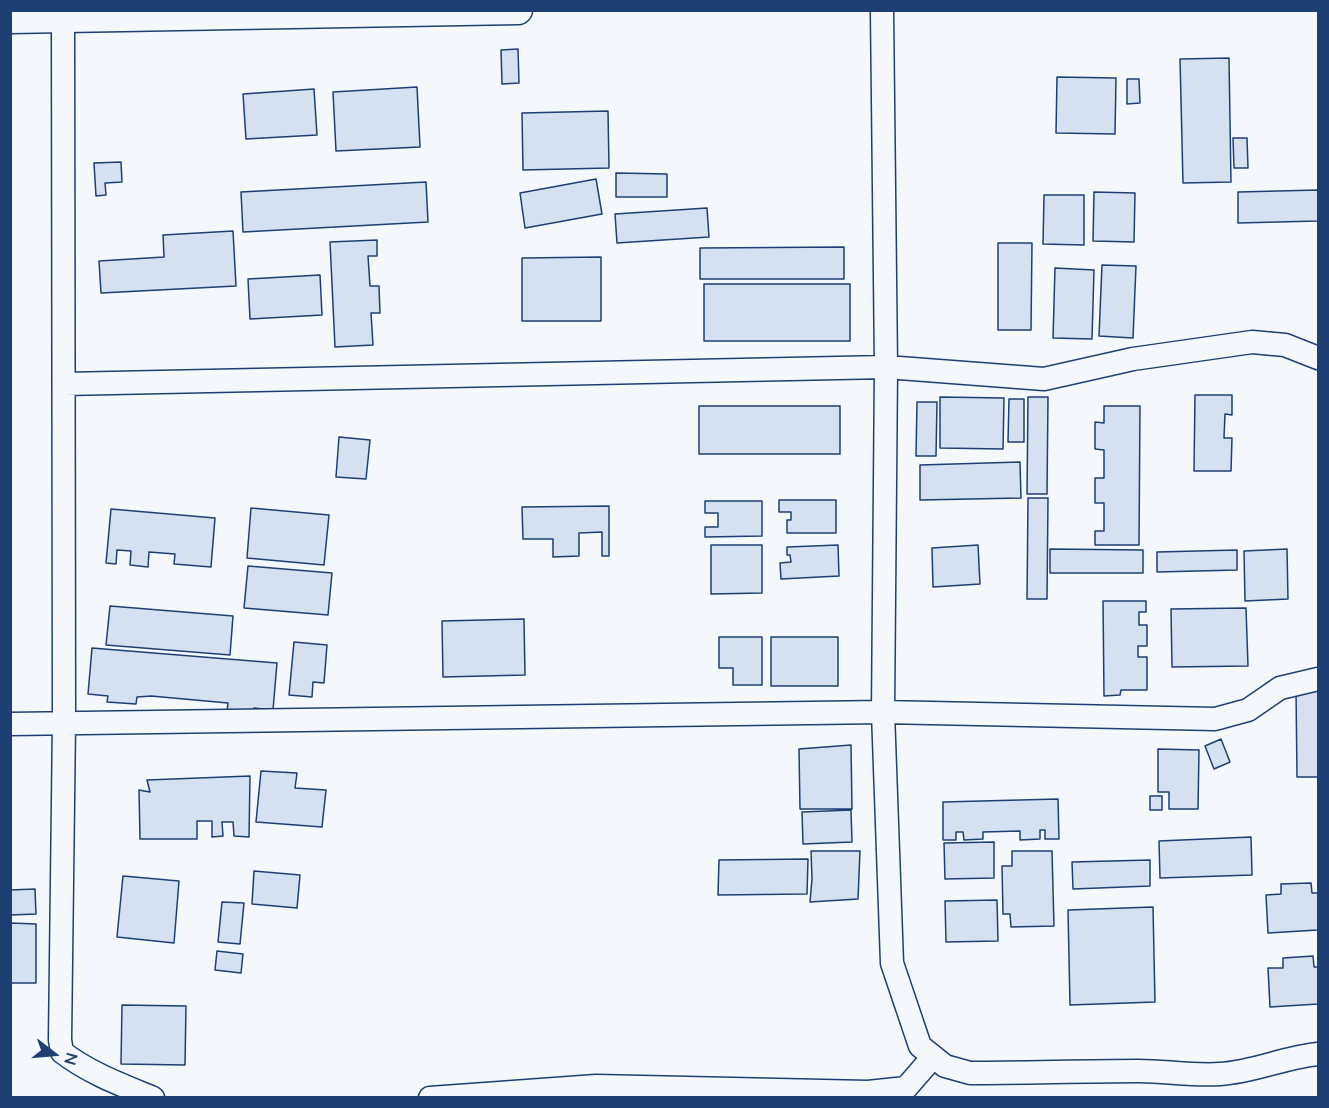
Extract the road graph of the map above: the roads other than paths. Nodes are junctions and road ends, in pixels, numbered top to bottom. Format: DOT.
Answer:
graph roads {
  1 [pos="518,10"];
  2 [pos="882,10"];
  3 [pos="63,14"];
  4 [pos="10,19"];
  5 [pos="1318,358"];
  6 [pos="886,367"];
  7 [pos="64,384"];
  8 [pos="1318,679"];
  9 [pos="883,712"];
  10 [pos="64,722"];
  11 [pos="10,724"];
  12 [pos="1318,1054"];
  13 [pos="932,1058"];
  14 [pos="153,1098"];
  15 [pos="430,1098"];
  1 -- 3 [label="street"];
  2 -- 6 [label="street"];
  3 -- 4 [label="street"];
  3 -- 7 [label="street"];
  5 -- 6 [label="street"];
  6 -- 7 [label="street"];
  6 -- 9 [label="street"];
  7 -- 10 [label="street"];
  8 -- 9 [label="street"];
  9 -- 10 [label="street"];
  9 -- 13 [label="street"];
  10 -- 11 [label="street"];
  10 -- 14 [label="street"];
  12 -- 13 [label="street"];
  13 -- 15 [label="street"];
}
